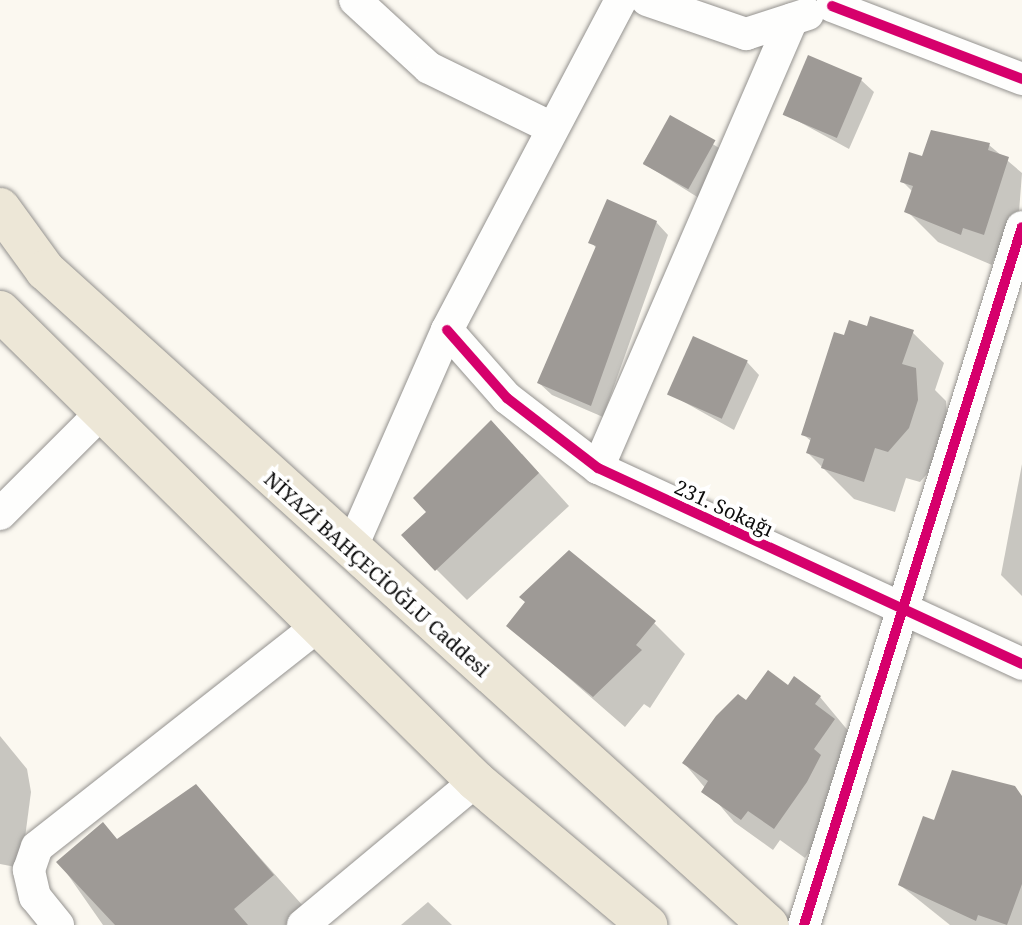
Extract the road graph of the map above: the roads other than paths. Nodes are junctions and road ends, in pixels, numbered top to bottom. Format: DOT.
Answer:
graph roads {
  1 [pos="355,0"];
  2 [pos="621,0"];
  3 [pos="647,0"];
  4 [pos="833,3"];
  5 [pos="792,19"];
  6 [pos="1022,79"];
  7 [pos="550,127"];
  8 [pos="0,208"];
  9 [pos="1022,227"];
  10 [pos="0,311"];
  11 [pos="447,330"];
  12 [pos="101,413"];
  13 [pos="598,468"];
  14 [pos="0,514"];
  15 [pos="350,551"];
  16 [pos="902,612"];
  17 [pos="317,627"];
  18 [pos="1022,664"];
  19 [pos="476,781"];
  20 [pos="58,925"];
  21 [pos="303,925"];
  22 [pos="647,925"];
  23 [pos="768,925"];
  24 [pos="804,925"];
  1 -- 7 [label="street"];
  2 -- 7 [label="street"];
  3 -- 5 [label="street"];
  4 -- 5 [label="street"];
  4 -- 6 [label="street"];
  5 -- 13 [label="street"];
  7 -- 11 [label="street"];
  8 -- 15 [label="main road, NİYAZİ BAHÇECİOĞLU Caddesi"];
  9 -- 16 [label="street"];
  10 -- 12 [label="main road"];
  11 -- 13 [label="street, 231. Sokağı"];
  11 -- 15 [label="street"];
  12 -- 14 [label="street"];
  12 -- 17 [label="main road"];
  13 -- 16 [label="street, 231. Sokağı"];
  15 -- 23 [label="main road, NİYAZİ BAHÇECİOĞLU Caddesi"];
  16 -- 18 [label="street, 231. Sokağı"];
  16 -- 24 [label="street"];
  17 -- 19 [label="main road"];
  17 -- 20 [label="street"];
  19 -- 21 [label="street"];
  19 -- 22 [label="main road"];
}
